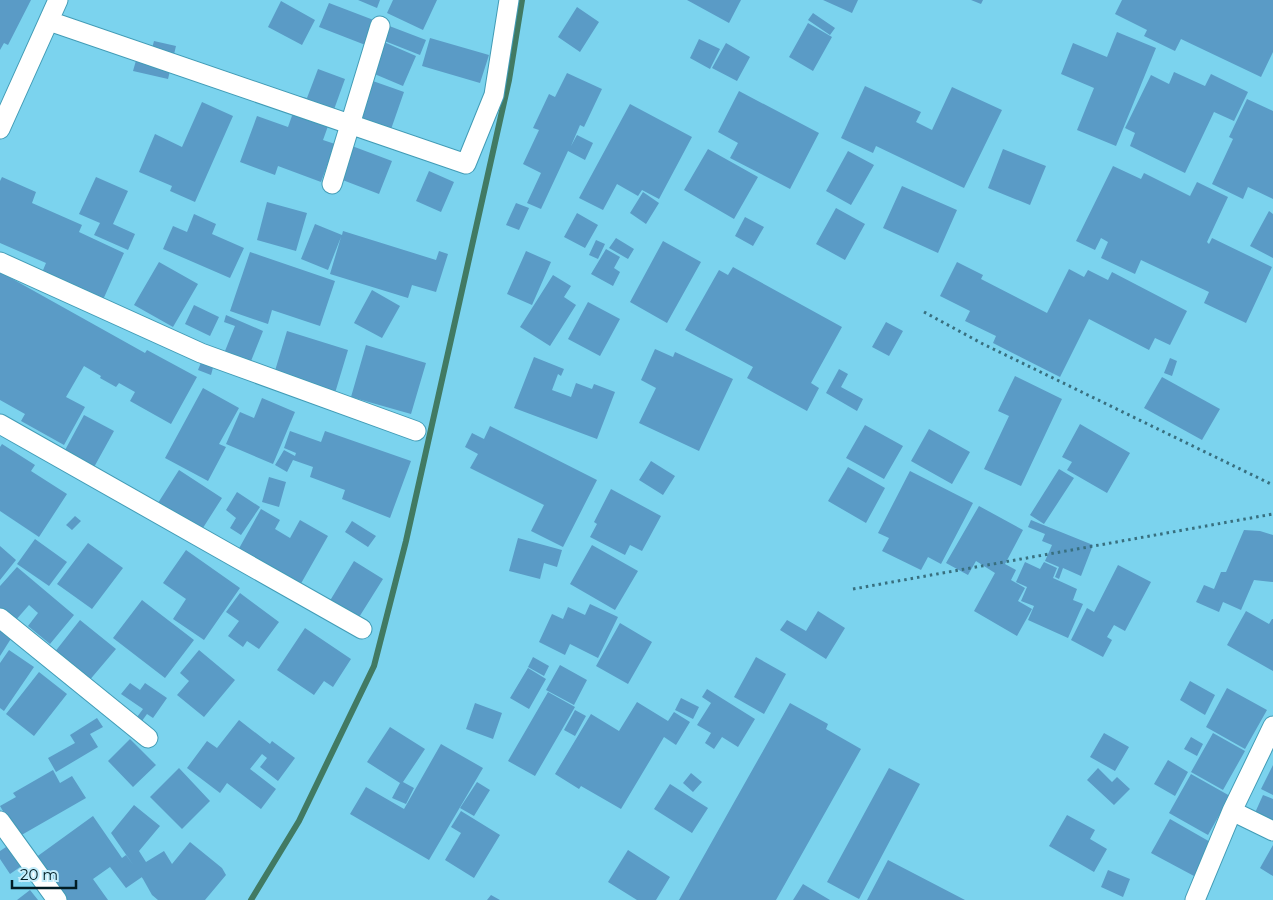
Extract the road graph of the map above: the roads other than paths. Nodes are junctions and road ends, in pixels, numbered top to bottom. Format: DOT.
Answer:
graph roads {
  1 [pos="58,0"];
  2 [pos="510,0"];
  3 [pos="49,21"];
  4 [pos="380,26"];
  5 [pos="349,124"];
  6 [pos="0,129"];
  7 [pos="332,184"];
  8 [pos="0,262"];
  9 [pos="0,424"];
  10 [pos="416,431"];
  11 [pos="0,618"];
  12 [pos="362,629"];
  13 [pos="1273,726"];
  14 [pos="148,738"];
  15 [pos="1232,811"];
  16 [pos="0,821"];
  17 [pos="1273,831"];
  18 [pos="56,900"];
  19 [pos="1195,900"];
  1 -- 3 [label="street"];
  2 -- 5 [label="street"];
  3 -- 5 [label="street"];
  3 -- 6 [label="street"];
  4 -- 5 [label="street"];
  5 -- 7 [label="street"];
  8 -- 10 [label="street"];
  9 -- 12 [label="street"];
  11 -- 14 [label="street"];
  13 -- 15 [label="street"];
  15 -- 17 [label="street"];
  15 -- 19 [label="street"];
  16 -- 18 [label="street"];
}
